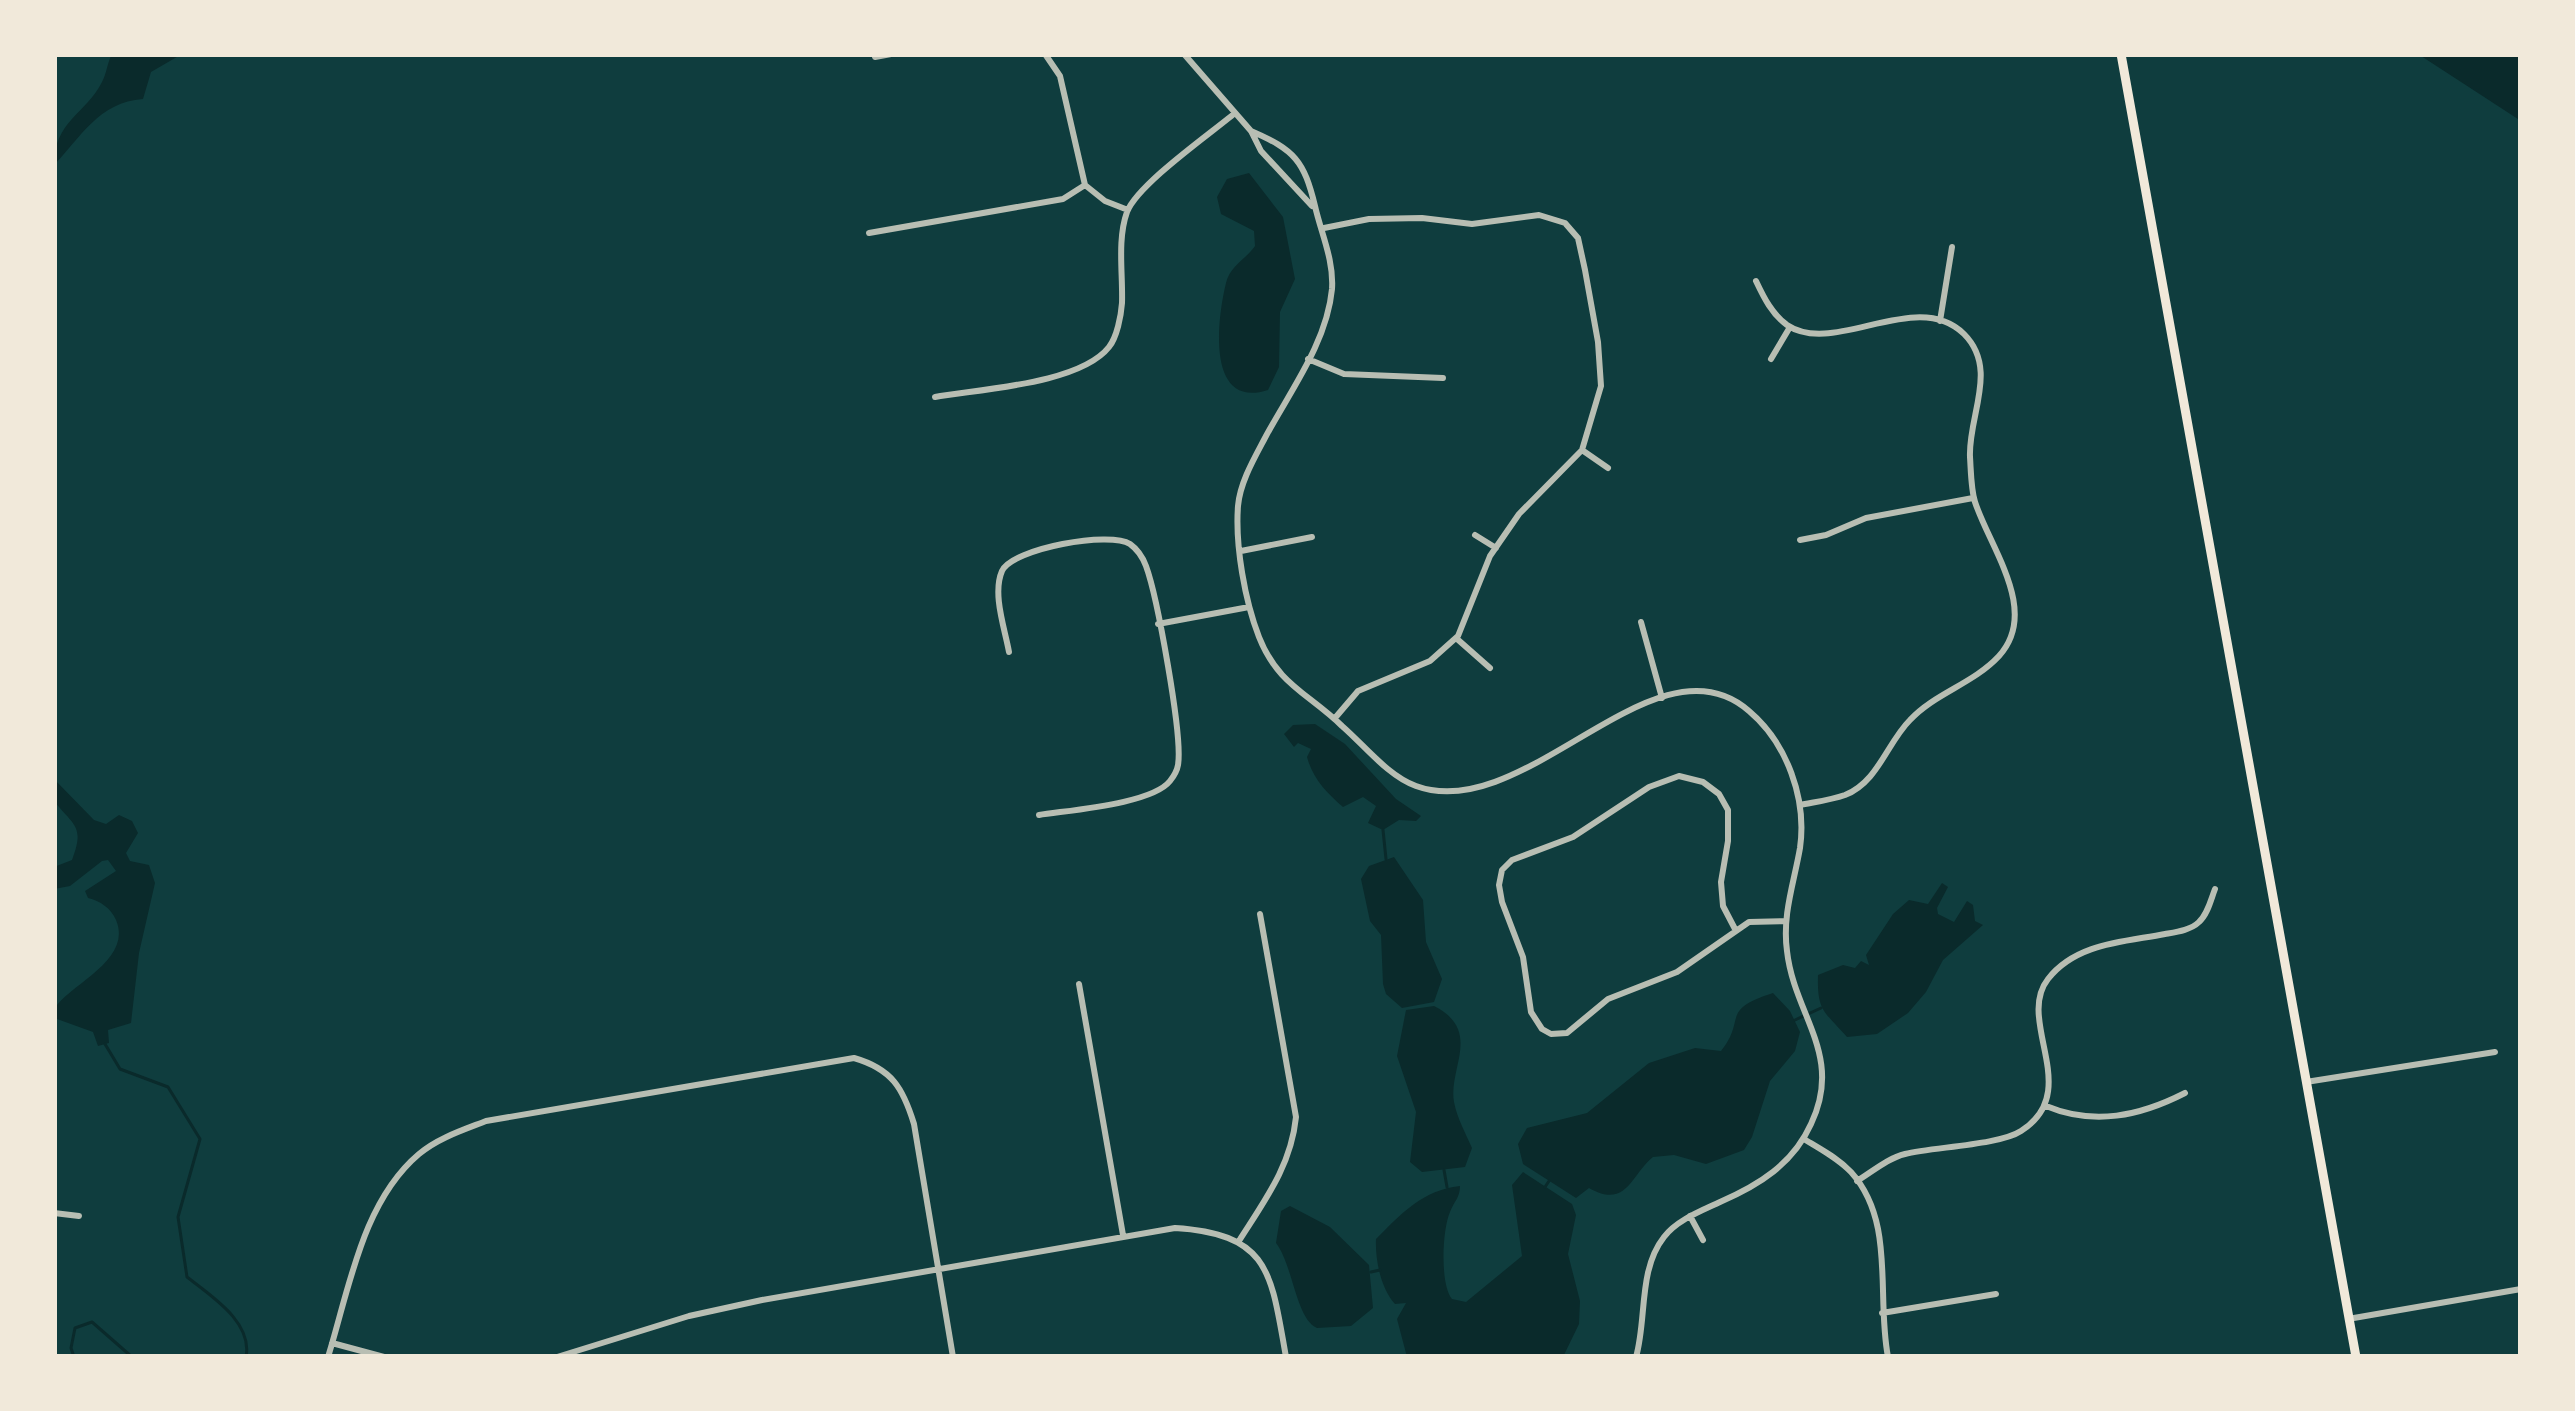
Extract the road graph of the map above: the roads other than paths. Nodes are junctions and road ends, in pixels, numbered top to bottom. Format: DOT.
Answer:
graph roads {
  1 [pos="891,54"];
  2 [pos="1045,54"];
  3 [pos="1184,54"];
  4 [pos="2121,54"];
  5 [pos="874,57"];
  6 [pos="1235,112"];
  7 [pos="1251,131"];
  8 [pos="1085,185"];
  9 [pos="1315,209"];
  10 [pos="1128,210"];
  11 [pos="1324,228"];
  12 [pos="869,233"];
  13 [pos="1952,247"];
  14 [pos="1756,281"];
  15 [pos="1940,321"];
  16 [pos="1790,327"];
  17 [pos="1110,346"];
  18 [pos="1123,354"];
  19 [pos="1308,359"];
  20 [pos="1771,359"];
  21 [pos="1443,378"];
  22 [pos="935,397"];
  23 [pos="1582,450"];
  24 [pos="1608,468"];
  25 [pos="1973,498"];
  26 [pos="1475,535"];
  27 [pos="1312,537"];
  28 [pos="1801,540"];
  29 [pos="1496,548"];
  30 [pos="1241,551"];
  31 [pos="1251,607"];
  32 [pos="1641,622"];
  33 [pos="1158,623"];
  34 [pos="1456,638"];
  35 [pos="1010,652"];
  36 [pos="1490,668"];
  37 [pos="1662,698"];
  38 [pos="1334,718"];
  39 [pos="1800,805"];
  40 [pos="1040,815"];
  41 [pos="2215,889"];
  42 [pos="1260,914"];
  43 [pos="1785,921"];
  44 [pos="1735,929"];
  45 [pos="1079,984"];
  46 [pos="2495,1052"];
  47 [pos="2306,1082"];
  48 [pos="2186,1094"];
  49 [pos="2046,1106"];
  50 [pos="1804,1139"];
  51 [pos="1857,1181"];
  52 [pos="54,1213"];
  53 [pos="79,1216"];
  54 [pos="1690,1216"];
  55 [pos="1123,1234"];
  56 [pos="1703,1240"];
  57 [pos="1239,1241"];
  58 [pos="938,1269"];
  59 [pos="2521,1289"];
  60 [pos="1996,1294"];
  61 [pos="1882,1312"];
  62 [pos="2348,1319"];
  63 [pos="332,1342"];
  64 [pos="328,1357"];
  65 [pos="384,1357"];
  66 [pos="557,1357"];
  67 [pos="953,1357"];
  68 [pos="1286,1357"];
  69 [pos="1636,1357"];
  70 [pos="1888,1357"];
  71 [pos="2356,1357"];
  1 -- 5 [label="street"];
  2 -- 8 [label="street"];
  3 -- 6 [label="street"];
  4 -- 47 [label="main road"];
  6 -- 7 [label="street"];
  6 -- 10 [label="street"];
  7 -- 9 [label="street"];
  7 -- 9 [label="street"];
  8 -- 10 [label="street"];
  8 -- 12 [label="street"];
  9 -- 11 [label="street"];
  10 -- 17 [label="street"];
  11 -- 19 [label="street"];
  11 -- 23 [label="street"];
  13 -- 15 [label="street"];
  14 -- 16 [label="street"];
  15 -- 16 [label="street"];
  15 -- 25 [label="street"];
  16 -- 20 [label="street"];
  17 -- 18 [label="street"];
  17 -- 22 [label="street"];
  19 -- 21 [label="street"];
  19 -- 30 [label="street"];
  23 -- 24 [label="street"];
  23 -- 29 [label="street"];
  25 -- 28 [label="street"];
  25 -- 39 [label="street"];
  26 -- 29 [label="street"];
  27 -- 30 [label="street"];
  29 -- 34 [label="street"];
  30 -- 31 [label="street"];
  31 -- 33 [label="street"];
  31 -- 38 [label="street"];
  32 -- 37 [label="street"];
  33 -- 35 [label="street"];
  33 -- 40 [label="street"];
  34 -- 36 [label="street"];
  34 -- 38 [label="street"];
  37 -- 38 [label="street"];
  37 -- 39 [label="street"];
  39 -- 43 [label="street"];
  41 -- 49 [label="street"];
  42 -- 57 [label="street"];
  43 -- 44 [label="street"];
  43 -- 50 [label="street"];
  44 -- 44 [label="street"];
  45 -- 55 [label="street"];
  46 -- 47 [label="street"];
  47 -- 62 [label="main road"];
  48 -- 49 [label="street"];
  49 -- 51 [label="street"];
  50 -- 51 [label="street"];
  50 -- 54 [label="street"];
  51 -- 61 [label="street"];
  52 -- 53 [label="street"];
  54 -- 56 [label="street"];
  54 -- 69 [label="street"];
  55 -- 57 [label="street"];
  55 -- 58 [label="street"];
  57 -- 68 [label="street"];
  58 -- 63 [label="street"];
  58 -- 66 [label="street"];
  58 -- 67 [label="street"];
  59 -- 62 [label="street"];
  60 -- 61 [label="street"];
  61 -- 70 [label="street"];
  62 -- 71 [label="main road"];
  63 -- 64 [label="street"];
  63 -- 65 [label="street"];
}
